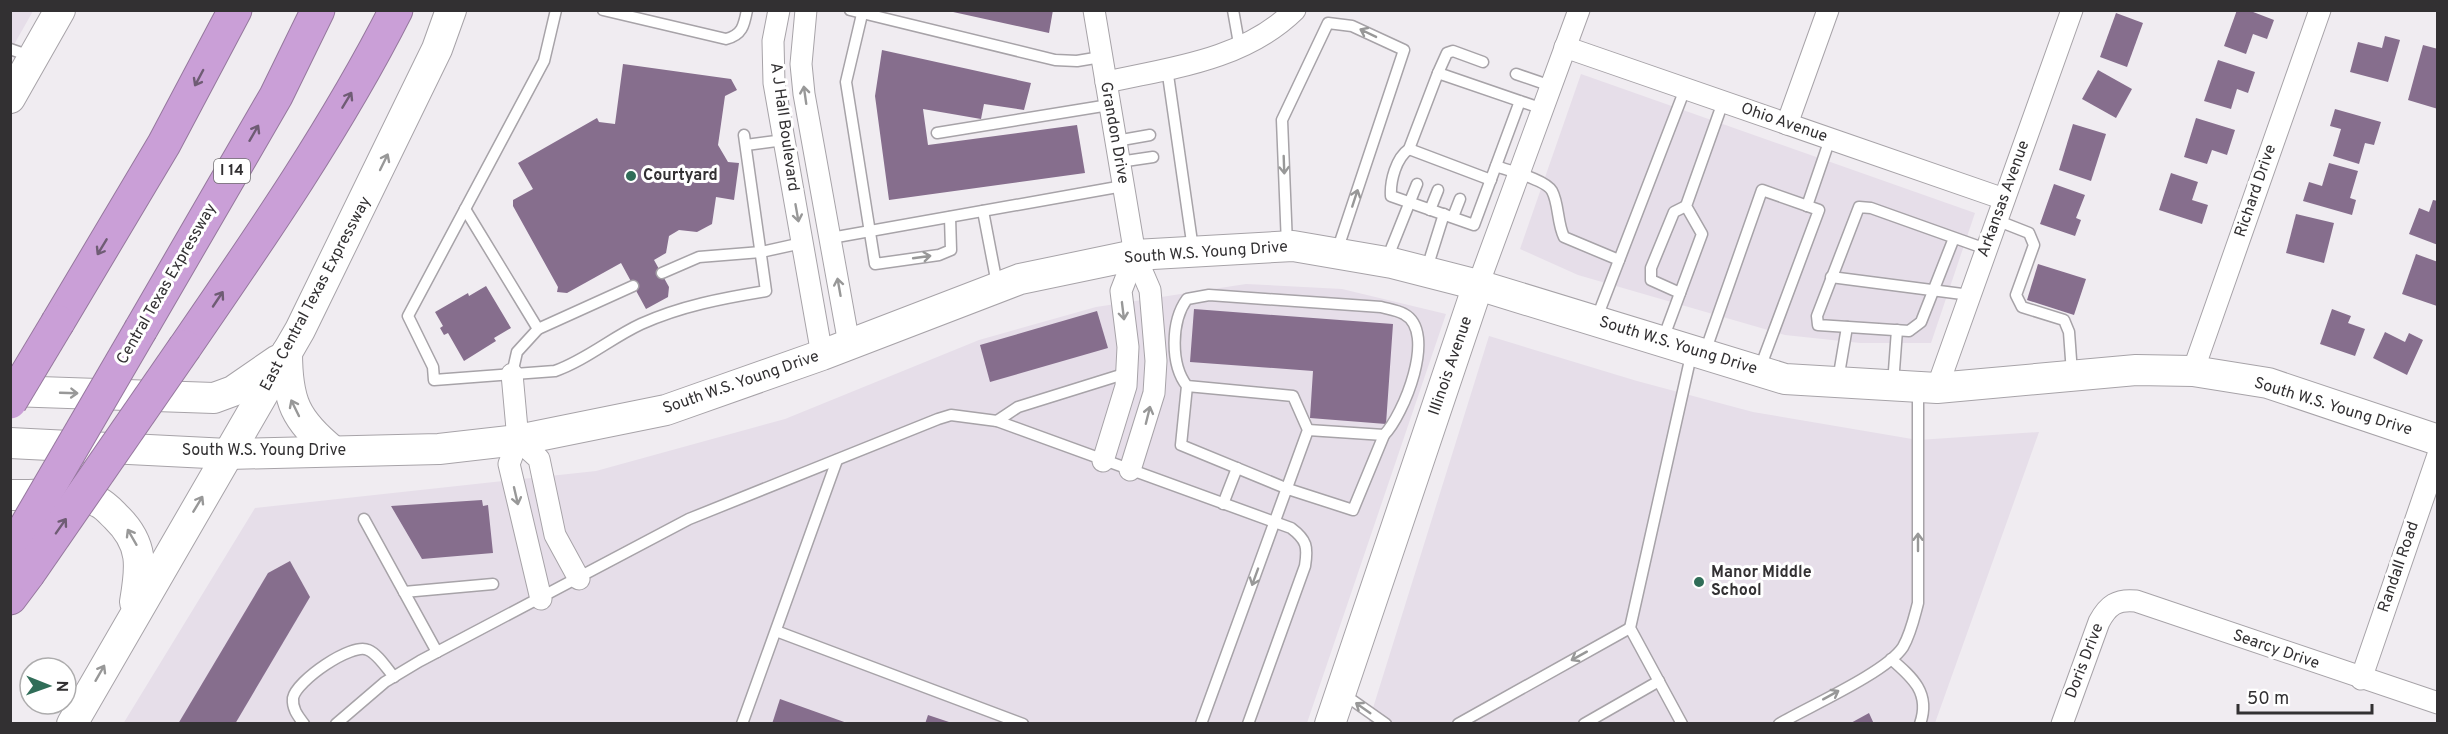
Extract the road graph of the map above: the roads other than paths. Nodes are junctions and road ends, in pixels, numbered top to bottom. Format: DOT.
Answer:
graph roads {
  1 [pos="60,10"];
  2 [pos="318,10"];
  3 [pos="396,10"];
  4 [pos="451,10"];
  5 [pos="556,10"];
  6 [pos="603,10"];
  7 [pos="747,10"];
  8 [pos="779,10"];
  9 [pos="806,10"];
  10 [pos="850,10"];
  11 [pos="1094,10"];
  12 [pos="1233,10"];
  13 [pos="1295,10"];
  14 [pos="1579,10"];
  15 [pos="1827,10"];
  16 [pos="2072,10"];
  17 [pos="2320,10"];
  18 [pos="863,12"];
  19 [pos="231,16"];
  20 [pos="1565,47"];
  21 [pos="1240,49"];
  22 [pos="22,53"];
  23 [pos="1101,57"];
  24 [pos="1484,62"];
  25 [pos="1167,68"];
  26 [pos="1438,73"];
  27 [pos="1516,74"];
  28 [pos="1106,82"];
  29 [pos="1551,86"];
  30 [pos="1685,89"];
  31 [pos="10,98"];
  32 [pos="1520,101"];
  33 [pos="1724,102"];
  34 [pos="1109,105"];
  35 [pos="1543,109"];
  36 [pos="1787,124"];
  37 [pos="937,133"];
  38 [pos="1150,135"];
  39 [pos="1830,139"];
  40 [pos="784,140"];
  41 [pos="1116,141"];
  42 [pos="1409,149"];
  43 [pos="1153,157"];
  44 [pos="1119,162"];
  45 [pos="1496,166"];
  46 [pos="1519,174"];
  47 [pos="1491,180"];
  48 [pos="1417,184"];
  49 [pos="1123,186"];
  50 [pos="1438,190"];
  51 [pos="1460,199"];
  52 [pos="2004,199"];
  53 [pos="1408,202"];
  54 [pos="1686,206"];
  55 [pos="1808,206"];
  56 [pos="465,209"];
  57 [pos="1430,210"];
  58 [pos="982,211"];
  59 [pos="1448,216"];
  60 [pos="950,217"];
  61 [pos="1996,220"];
  62 [pos="870,231"];
  63 [pos="831,238"];
  64 [pos="1954,238"];
  65 [pos="802,243"];
  66 [pos="1287,247"];
  67 [pos="1986,249"];
  68 [pos="761,252"];
  69 [pos="1194,252"];
  70 [pos="1336,254"];
  71 [pos="1135,255"];
  72 [pos="1619,260"];
  73 [pos="1386,262"];
  74 [pos="1426,271"];
  75 [pos="662,273"];
  76 [pos="1831,277"];
  77 [pos="1478,285"];
  78 [pos="633,286"];
  79 [pos="998,287"];
  80 [pos="1933,290"];
  81 [pos="1680,293"];
  82 [pos="1970,295"];
  83 [pos="1595,321"];
  84 [pos="1847,327"];
  85 [pos="538,329"];
  86 [pos="1897,330"];
  87 [pos="1662,341"];
  88 [pos="836,350"];
  89 [pos="287,352"];
  90 [pos="1698,352"];
  91 [pos="1759,371"];
  92 [pos="2193,371"];
  93 [pos="1127,373"];
  94 [pos="512,374"];
  95 [pos="2072,376"];
  96 [pos="1837,382"];
  97 [pos="1187,386"];
  98 [pos="1916,387"];
  99 [pos="10,391"];
  100 [pos="10,402"];
  101 [pos="997,421"];
  102 [pos="1308,430"];
  103 [pos="1384,435"];
  104 [pos="518,440"];
  105 [pos="2438,440"];
  106 [pos="10,443"];
  107 [pos="333,451"];
  108 [pos="228,454"];
  109 [pos="2438,455"];
  110 [pos="837,460"];
  111 [pos="1103,461"];
  112 [pos="1237,468"];
  113 [pos="1130,470"];
  114 [pos="1288,489"];
  115 [pos="10,495"];
  116 [pos="1223,504"];
  117 [pos="364,519"];
  118 [pos="1275,523"];
  119 [pos="16,575"];
  120 [pos="579,579"];
  121 [pos="493,584"];
  122 [pos="404,592"];
  123 [pos="541,599"];
  124 [pos="2115,602"];
  125 [pos="134,614"];
  126 [pos="1630,628"];
  127 [pos="776,631"];
  128 [pos="437,652"];
  129 [pos="1892,659"];
  130 [pos="394,677"];
  131 [pos="2361,679"];
  132 [pos="1659,681"];
  133 [pos="1341,692"];
  134 [pos="2438,703"];
  135 [pos="72,723"];
  136 [pos="304,723"];
  137 [pos="336,723"];
  138 [pos="742,723"];
  139 [pos="1023,723"];
  140 [pos="1201,723"];
  141 [pos="1248,723"];
  142 [pos="1330,723"];
  143 [pos="1386,723"];
  144 [pos="1458,723"];
  145 [pos="1584,723"];
  146 [pos="1682,723"];
  147 [pos="1779,723"];
  148 [pos="1920,723"];
  149 [pos="2062,723"];
  1 -- 22 [label="main road"];
  119 -- 2 [label="highway, Central Texas Expressway / I 14, one-way, bridge"];
  119 -- 3 [label="highway, one-way, bridge"];
  89 -- 4 [label="main road, East Central Texas Expressway, one-way"];
  5 -- 56 [label="lane"];
  6 -- 7 [label="lane"];
  8 -- 40 [label="street, A J Hall Boulevard"];
  63 -- 9 [label="street, A J Hall Boulevard, one-way"];
  10 -- 18 [label="lane"];
  11 -- 23 [label="street, Grandon Drive"];
  12 -- 21 [label="lane"];
  13 -- 21 [label="street"];
  14 -- 20 [label="street, Illinois Avenue"];
  15 -- 36 [label="street"];
  16 -- 52 [label="street, Arkansas Avenue"];
  17 -- 92 [label="street, Richard Drive"];
  18 -- 23 [label="lane"];
  18 -- 62 [label="lane"];
  19 -- 100 [label="highway, one-way, bridge"];
  20 -- 29 [label="street, Illinois Avenue"];
  20 -- 30 [label="street, Ohio Avenue"];
  21 -- 25 [label="street"];
  22 -- 31 [label="main road"];
  23 -- 28 [label="street, Grandon Drive"];
  24 -- 26 [label="lane"];
  25 -- 28 [label="street"];
  25 -- 69 [label="lane"];
  26 -- 32 [label="lane"];
  26 -- 42 [label="lane"];
  27 -- 29 [label="lane"];
  28 -- 34 [label="street, Grandon Drive"];
  29 -- 35 [label="street, Illinois Avenue"];
  30 -- 33 [label="street, Ohio Avenue"];
  30 -- 72 [label="lane"];
  32 -- 35 [label="lane"];
  32 -- 45 [label="lane"];
  33 -- 36 [label="street, Ohio Avenue"];
  33 -- 54 [label="lane"];
  34 -- 37 [label="lane"];
  34 -- 41 [label="street, Grandon Drive"];
  35 -- 46 [label="street, Illinois Avenue"];
  36 -- 39 [label="street, Ohio Avenue"];
  38 -- 41 [label="lane"];
  39 -- 52 [label="street, Ohio Avenue"];
  39 -- 55 [label="lane"];
  40 -- 65 [label="street, A J Hall Boulevard, one-way"];
  40 -- 68 [label="lane"];
  41 -- 44 [label="street, Grandon Drive"];
  42 -- 47 [label="lane"];
  42 -- 53 [label="lane"];
  43 -- 44 [label="lane"];
  44 -- 49 [label="street, Grandon Drive"];
  45 -- 46 [label="lane"];
  45 -- 47 [label="lane"];
  46 -- 72 [label="lane"];
  46 -- 77 [label="street, Illinois Avenue"];
  47 -- 59 [label="lane"];
  48 -- 53 [label="lane"];
  49 -- 58 [label="lane"];
  49 -- 71 [label="street, Grandon Drive"];
  50 -- 57 [label="lane"];
  51 -- 59 [label="lane"];
  52 -- 61 [label="street, Arkansas Avenue"];
  53 -- 57 [label="lane"];
  53 -- 73 [label="lane"];
  54 -- 81 [label="lane"];
  54 -- 81 [label="lane"];
  55 -- 90 [label="lane"];
  55 -- 91 [label="lane"];
  56 -- 85 [label="lane"];
  56 -- 94 [label="lane"];
  57 -- 59 [label="lane"];
  58 -- 60 [label="lane"];
  58 -- 79 [label="lane"];
  59 -- 74 [label="lane"];
  60 -- 62 [label="lane"];
  62 -- 60 [label="lane, one-way"];
  61 -- 67 [label="street, Arkansas Avenue"];
  61 -- 95 [label="lane"];
  62 -- 63 [label="lane"];
  63 -- 65 [label="street"];
  88 -- 63 [label="street, A J Hall Boulevard, one-way"];
  64 -- 67 [label="lane"];
  64 -- 76 [label="lane"];
  64 -- 80 [label="lane"];
  65 -- 68 [label="lane"];
  65 -- 88 [label="street, A J Hall Boulevard"];
  66 -- 69 [label="main road, South W.S. Young Drive"];
  66 -- 70 [label="main road, South W.S. Young Drive"];
  70 -- 66 [label="lane, one-way"];
  67 -- 82 [label="street, Arkansas Avenue"];
  68 -- 75 [label="lane"];
  68 -- 94 [label="lane"];
  69 -- 71 [label="main road, South W.S. Young Drive"];
  70 -- 73 [label="main road, South W.S. Young Drive"];
  71 -- 79 [label="main road, South W.S. Young Drive"];
  71 -- 93 [label="street, one-way"];
  113 -- 71 [label="street, Grandon Drive, one-way"];
  72 -- 83 [label="lane"];
  73 -- 74 [label="main road, South W.S. Young Drive"];
  74 -- 77 [label="main road, South W.S. Young Drive"];
  76 -- 80 [label="lane"];
  76 -- 84 [label="lane"];
  77 -- 83 [label="main road, South W.S. Young Drive"];
  77 -- 133 [label="main road, Illinois Avenue"];
  78 -- 85 [label="lane"];
  79 -- 88 [label="main road, South W.S. Young Drive"];
  80 -- 82 [label="lane"];
  80 -- 86 [label="lane"];
  81 -- 87 [label="lane"];
  82 -- 98 [label="street, Arkansas Avenue"];
  83 -- 87 [label="main road, South W.S. Young Drive"];
  84 -- 86 [label="lane"];
  84 -- 96 [label="lane"];
  85 -- 94 [label="lane"];
  86 -- 98 [label="lane"];
  87 -- 90 [label="main road, South W.S. Young Drive"];
  88 -- 104 [label="main road, South W.S. Young Drive"];
  99 -- 89 [label="main road, one-way"];
  107 -- 89 [label="main road, one-way"];
  89 -- 108 [label="main road, East Central Texas Expressway"];
  90 -- 91 [label="main road, South W.S. Young Drive"];
  90 -- 126 [label="lane"];
  91 -- 96 [label="main road, South W.S. Young Drive"];
  92 -- 95 [label="main road, South W.S. Young Drive"];
  92 -- 105 [label="main road, South W.S. Young Drive"];
  93 -- 101 [label="lane"];
  93 -- 111 [label="street"];
  94 -- 104 [label="street"];
  95 -- 98 [label="main road, South W.S. Young Drive"];
  96 -- 98 [label="main road, South W.S. Young Drive"];
  97 -- 102 [label="lane"];
  97 -- 103 [label="lane"];
  97 -- 112 [label="lane"];
  129 -- 98 [label="lane, one-way"];
  101 -- 110 [label="lane"];
  101 -- 111 [label="lane"];
  102 -- 103 [label="lane"];
  102 -- 114 [label="lane"];
  103 -- 114 [label="lane"];
  104 -- 107 [label="main road, South W.S. Young Drive"];
  104 -- 120 [label="street"];
  104 -- 123 [label="street, one-way"];
  106 -- 108 [label="main road, South W.S. Young Drive"];
  107 -- 108 [label="main road, South W.S. Young Drive"];
  125 -- 108 [label="main road, East Central Texas Expressway, one-way"];
  109 -- 131 [label="street, Randall Road"];
  110 -- 120 [label="lane"];
  110 -- 127 [label="lane"];
  111 -- 113 [label="lane"];
  112 -- 114 [label="lane"];
  112 -- 116 [label="lane"];
  113 -- 116 [label="lane"];
  114 -- 118 [label="lane"];
  125 -- 115 [label="main road, one-way"];
  116 -- 118 [label="lane"];
  117 -- 122 [label="lane"];
  118 -- 140 [label="lane, one-way"];
  118 -- 141 [label="lane"];
  120 -- 123 [label="lane"];
  121 -- 122 [label="lane"];
  122 -- 128 [label="lane"];
  123 -- 128 [label="lane"];
  124 -- 131 [label="street, Searcy Drive"];
  124 -- 149 [label="street, Doris Drive"];
  135 -- 125 [label="main road, East Central Texas Expressway, one-way"];
  126 -- 132 [label="lane"];
  126 -- 144 [label="lane, one-way"];
  127 -- 138 [label="lane"];
  127 -- 139 [label="lane"];
  128 -- 130 [label="lane"];
  147 -- 129 [label="lane, one-way"];
  129 -- 148 [label="lane"];
  130 -- 136 [label="lane"];
  130 -- 137 [label="lane"];
  131 -- 134 [label="street, Searcy Drive"];
  132 -- 145 [label="lane"];
  132 -- 146 [label="lane"];
  133 -- 142 [label="main road, Illinois Avenue"];
  143 -- 133 [label="lane, one-way"];
}
